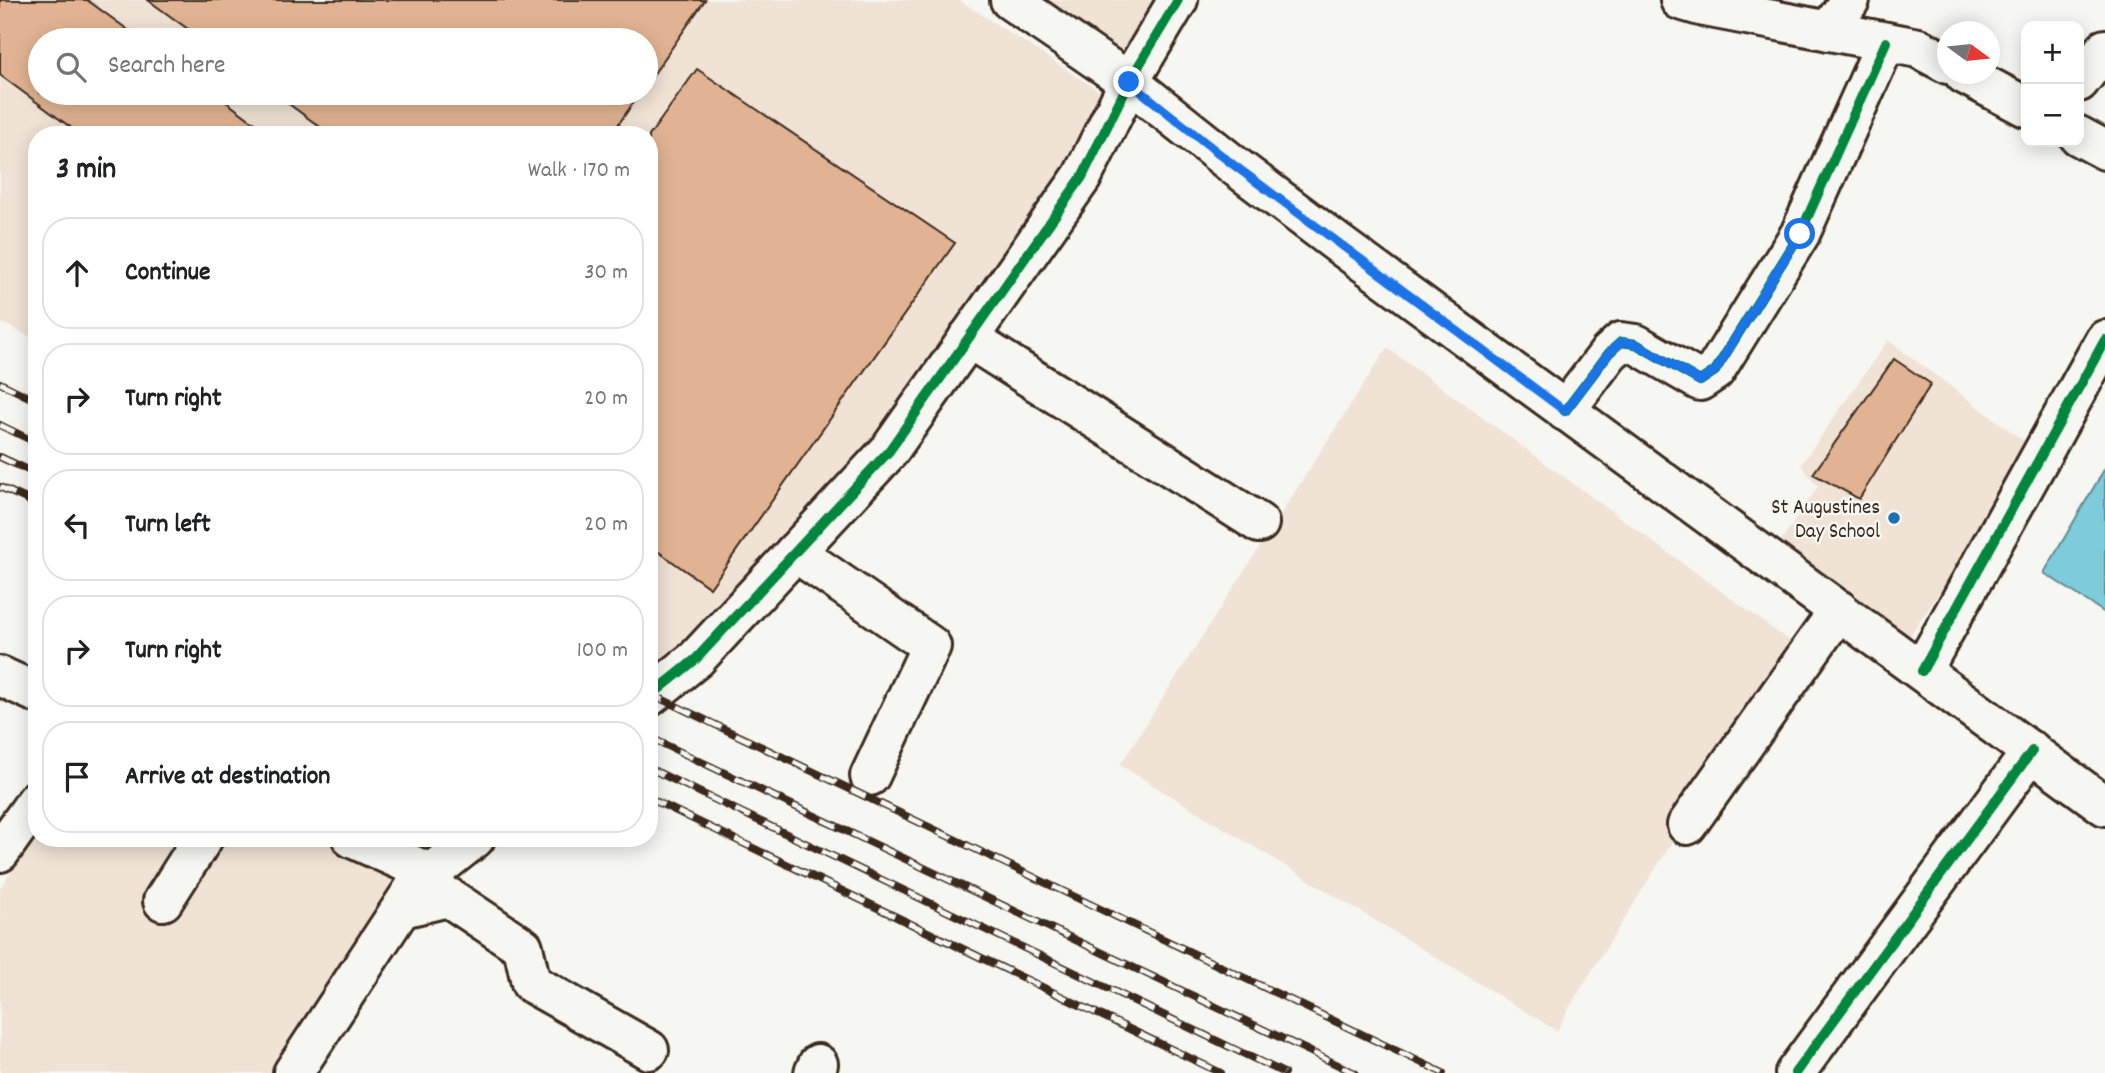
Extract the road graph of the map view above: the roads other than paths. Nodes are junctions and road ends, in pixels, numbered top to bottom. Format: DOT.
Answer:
graph roads {
  1 [pos="1010,0"];
  2 [pos="1178,0"];
  3 [pos="1680,0"];
  4 [pos="1840,15"];
  5 [pos="1886,42"];
  6 [pos="2105,49"];
  7 [pos="1937,58"];
  8 [pos="2084,76"];
  9 [pos="1129,82"];
  10 [pos="1983,84"];
  11 [pos="2021,104"];
  12 [pos="2084,139"];
  13 [pos="2105,150"];
  14 [pos="968,338"];
  15 [pos="2105,340"];
  16 [pos="1565,411"];
  17 [pos="1259,523"];
  18 [pos="795,552"];
  19 [pos="1839,610"];
  20 [pos="1922,671"];
  21 [pos="0,676"];
  22 [pos="28,689"];
  23 [pos="658,690"];
  24 [pos="2032,751"];
  25 [pos="870,776"];
  26 [pos="2105,806"];
  27 [pos="28,810"];
  28 [pos="1687,825"];
  29 [pos="4,837"];
  30 [pos="197,847"];
  31 [pos="372,847"];
  32 [pos="464,847"];
  33 [pos="432,874"];
  34 [pos="163,901"];
  35 [pos="402,908"];
  36 [pos="649,1050"];
  37 [pos="293,1073"];
  38 [pos="1795,1073"];
  1 -- 9 [label="street"];
  2 -- 9 [label="street"];
  3 -- 4 [label="street"];
  4 -- 5 [label="street"];
  5 -- 7 [label="street"];
  5 -- 16 [label="street"];
  6 -- 8 [label="street"];
  9 -- 14 [label="street"];
  9 -- 16 [label="street"];
  10 -- 11 [label="street"];
  12 -- 13 [label="street"];
  14 -- 17 [label="street"];
  14 -- 18 [label="street"];
  15 -- 20 [label="street"];
  16 -- 19 [label="street"];
  18 -- 23 [label="street"];
  18 -- 25 [label="street"];
  19 -- 20 [label="street"];
  19 -- 28 [label="street"];
  20 -- 24 [label="street"];
  21 -- 22 [label="street"];
  24 -- 26 [label="street"];
  24 -- 38 [label="street"];
  27 -- 29 [label="street"];
  30 -- 34 [label="street"];
  31 -- 33 [label="street"];
  32 -- 33 [label="street"];
  33 -- 35 [label="street"];
  35 -- 36 [label="street"];
  35 -- 37 [label="street"];
}
